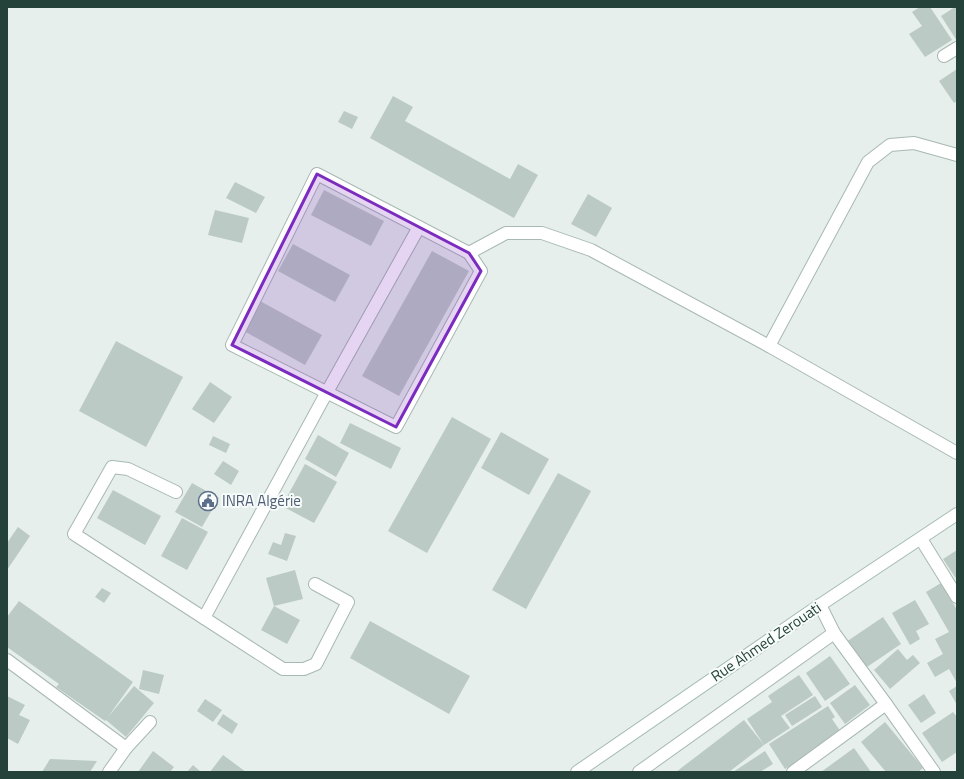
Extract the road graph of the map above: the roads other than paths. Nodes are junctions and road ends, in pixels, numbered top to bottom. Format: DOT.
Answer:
graph roads {
  1 [pos="957,48"];
  2 [pos="944,56"];
  3 [pos="957,155"];
  4 [pos="419,227"];
  5 [pos="470,253"];
  6 [pos="769,346"];
  7 [pos="327,392"];
  8 [pos="957,452"];
  9 [pos="176,492"];
  10 [pos="957,514"];
  11 [pos="921,539"];
  12 [pos="315,584"];
  13 [pos="957,597"];
  14 [pos="820,605"];
  15 [pos="204,618"];
  16 [pos="834,633"];
  17 [pos="7,660"];
  18 [pos="886,704"];
  19 [pos="150,722"];
  20 [pos="126,748"];
  21 [pos="109,772"];
  22 [pos="577,772"];
  23 [pos="639,772"];
  24 [pos="793,772"];
  25 [pos="934,772"];
  1 -- 2 [label="street"];
  3 -- 6 [label="street"];
  4 -- 5 [label="street"];
  4 -- 7 [label="street"];
  4 -- 7 [label="street"];
  5 -- 6 [label="street"];
  5 -- 7 [label="street"];
  6 -- 8 [label="street"];
  7 -- 15 [label="street"];
  9 -- 15 [label="street"];
  10 -- 11 [label="street, Rue Ahmed Zerouati"];
  11 -- 13 [label="street"];
  11 -- 14 [label="street, Rue Ahmed Zerouati"];
  12 -- 15 [label="street"];
  14 -- 16 [label="street"];
  14 -- 22 [label="street, Rue Ahmed Zerouati"];
  16 -- 18 [label="street"];
  16 -- 23 [label="street"];
  17 -- 20 [label="street"];
  18 -- 24 [label="street"];
  18 -- 25 [label="street"];
  19 -- 20 [label="street"];
  20 -- 21 [label="street"];
}
